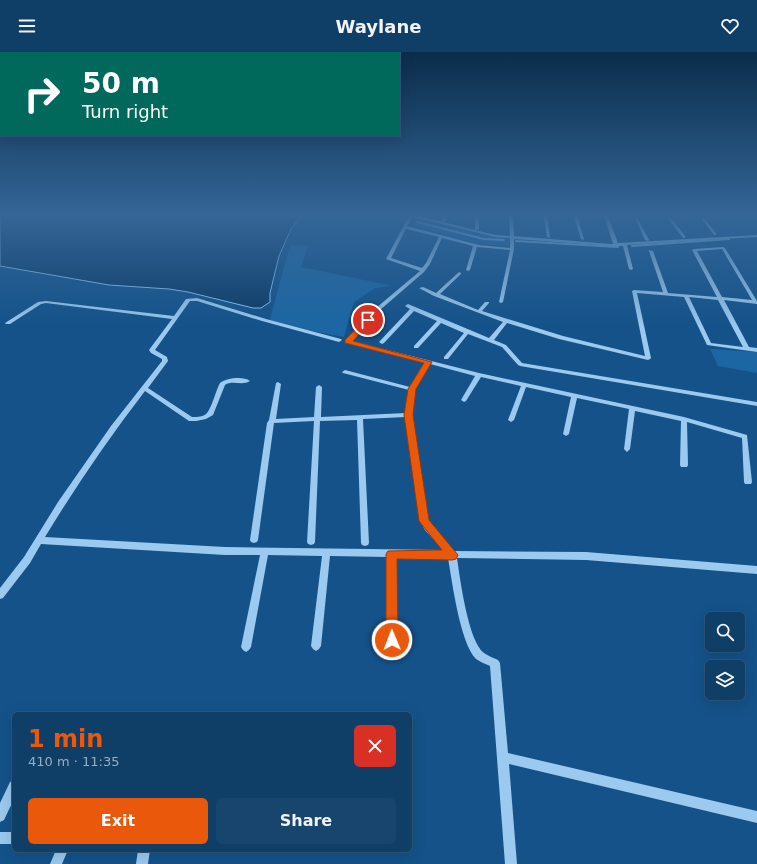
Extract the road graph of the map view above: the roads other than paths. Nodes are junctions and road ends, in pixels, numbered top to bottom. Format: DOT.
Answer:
graph roads {
  1 [pos="651,251"];
  2 [pos="392,252"];
  3 [pos="434,252"];
  4 [pos="474,252"];
  5 [pos="511,252"];
  6 [pos="627,252"];
  7 [pos="695,252"];
  8 [pos="725,252"];
  9 [pos="631,269"];
  10 [pos="422,270"];
  11 [pos="468,270"];
  12 [pos="459,273"];
  13 [pos="421,288"];
  14 [pos="666,294"];
  15 [pos="436,295"];
  16 [pos="686,296"];
  17 [pos="720,299"];
  18 [pos="501,302"];
  19 [pos="487,303"];
  20 [pos="756,303"];
  21 [pos="479,312"];
  22 [pos="175,318"];
  23 [pos="440,320"];
  24 [pos="8,322"];
  25 [pos="506,322"];
  26 [pos="467,332"];
  27 [pos="339,340"];
  28 [pos="490,341"];
  29 [pos="382,342"];
  30 [pos="416,347"];
  31 [pos="747,349"];
  32 [pos="757,350"];
  33 [pos="446,358"];
  34 [pos="428,362"];
  35 [pos="344,372"];
  36 [pos="479,375"];
  37 [pos="247,381"];
  38 [pos="278,384"];
  39 [pos="524,385"];
  40 [pos="319,387"];
  41 [pos="144,388"];
  42 [pos="412,389"];
  43 [pos="575,395"];
  44 [pos="464,400"];
  45 [pos="757,404"];
  46 [pos="632,407"];
  47 [pos="408,415"];
  48 [pos="360,417"];
  49 [pos="317,418"];
  50 [pos="684,419"];
  51 [pos="511,420"];
  52 [pos="272,421"];
  53 [pos="566,434"];
  54 [pos="627,448"];
  55 [pos="684,465"];
  56 [pos="748,482"];
  57 [pos="39,540"];
  58 [pos="254,540"];
  59 [pos="311,542"];
  60 [pos="365,543"];
  61 [pos="265,552"];
  62 [pos="326,553"];
  63 [pos="392,554"];
  64 [pos="452,555"];
  65 [pos="757,570"];
  66 [pos="0,595"];
  67 [pos="392,640"];
  68 [pos="316,646"];
  69 [pos="246,647"];
  70 [pos="502,757"];
  71 [pos="12,790"];
  72 [pos="0,816"];
  73 [pos="757,817"];
  74 [pos="0,838"];
  75 [pos="12,838"];
  76 [pos="61,852"];
  77 [pos="144,852"];
  78 [pos="56,864"];
  79 [pos="142,864"];
  80 [pos="511,864"];
  1 -- 14 [label="street"];
  2 -- 10 [label="street"];
  3 -- 10 [label="street"];
  4 -- 11 [label="street"];
  5 -- 18 [label="street"];
  6 -- 9 [label="street"];
  7 -- 17 [label="street"];
  8 -- 20 [label="street"];
  10 -- 34 [label="street"];
  12 -- 15 [label="street"];
  13 -- 15 [label="street"];
  14 -- 16 [label="street"];
  14 -- 25 [label="street"];
  15 -- 21 [label="street"];
  16 -- 17 [label="street"];
  16 -- 31 [label="street"];
  17 -- 20 [label="street"];
  17 -- 31 [label="street"];
  19 -- 21 [label="street"];
  21 -- 25 [label="street"];
  22 -- 24 [label="street"];
  22 -- 27 [label="street"];
  22 -- 41 [label="street"];
  23 -- 26 [label="street"];
  23 -- 29 [label="street"];
  23 -- 30 [label="street"];
  25 -- 28 [label="street"];
  26 -- 28 [label="street"];
  26 -- 33 [label="street"];
  28 -- 45 [label="street"];
  31 -- 32 [label="street"];
  34 -- 36 [label="street"];
  34 -- 42 [label="street"];
  35 -- 42 [label="street"];
  36 -- 39 [label="street"];
  36 -- 44 [label="street"];
  37 -- 41 [label="street"];
  38 -- 52 [label="street"];
  39 -- 43 [label="street"];
  39 -- 51 [label="street"];
  40 -- 49 [label="street"];
  41 -- 57 [label="street"];
  42 -- 47 [label="street"];
  43 -- 46 [label="street"];
  43 -- 53 [label="street"];
  46 -- 50 [label="street"];
  46 -- 54 [label="street"];
  47 -- 48 [label="street"];
  47 -- 64 [label="street"];
  48 -- 49 [label="street"];
  48 -- 60 [label="street"];
  49 -- 52 [label="street"];
  49 -- 59 [label="street"];
  50 -- 55 [label="street"];
  50 -- 56 [label="street"];
  52 -- 58 [label="street"];
  57 -- 61 [label="street"];
  57 -- 66 [label="street"];
  61 -- 62 [label="street"];
  61 -- 69 [label="street"];
  62 -- 63 [label="street"];
  62 -- 68 [label="street"];
  63 -- 64 [label="street"];
  63 -- 67 [label="street"];
  64 -- 65 [label="street"];
  64 -- 70 [label="street"];
  70 -- 73 [label="street"];
  70 -- 80 [label="street"];
  71 -- 72 [label="street"];
  74 -- 75 [label="street"];
  76 -- 78 [label="street"];
  77 -- 79 [label="street"];
}
